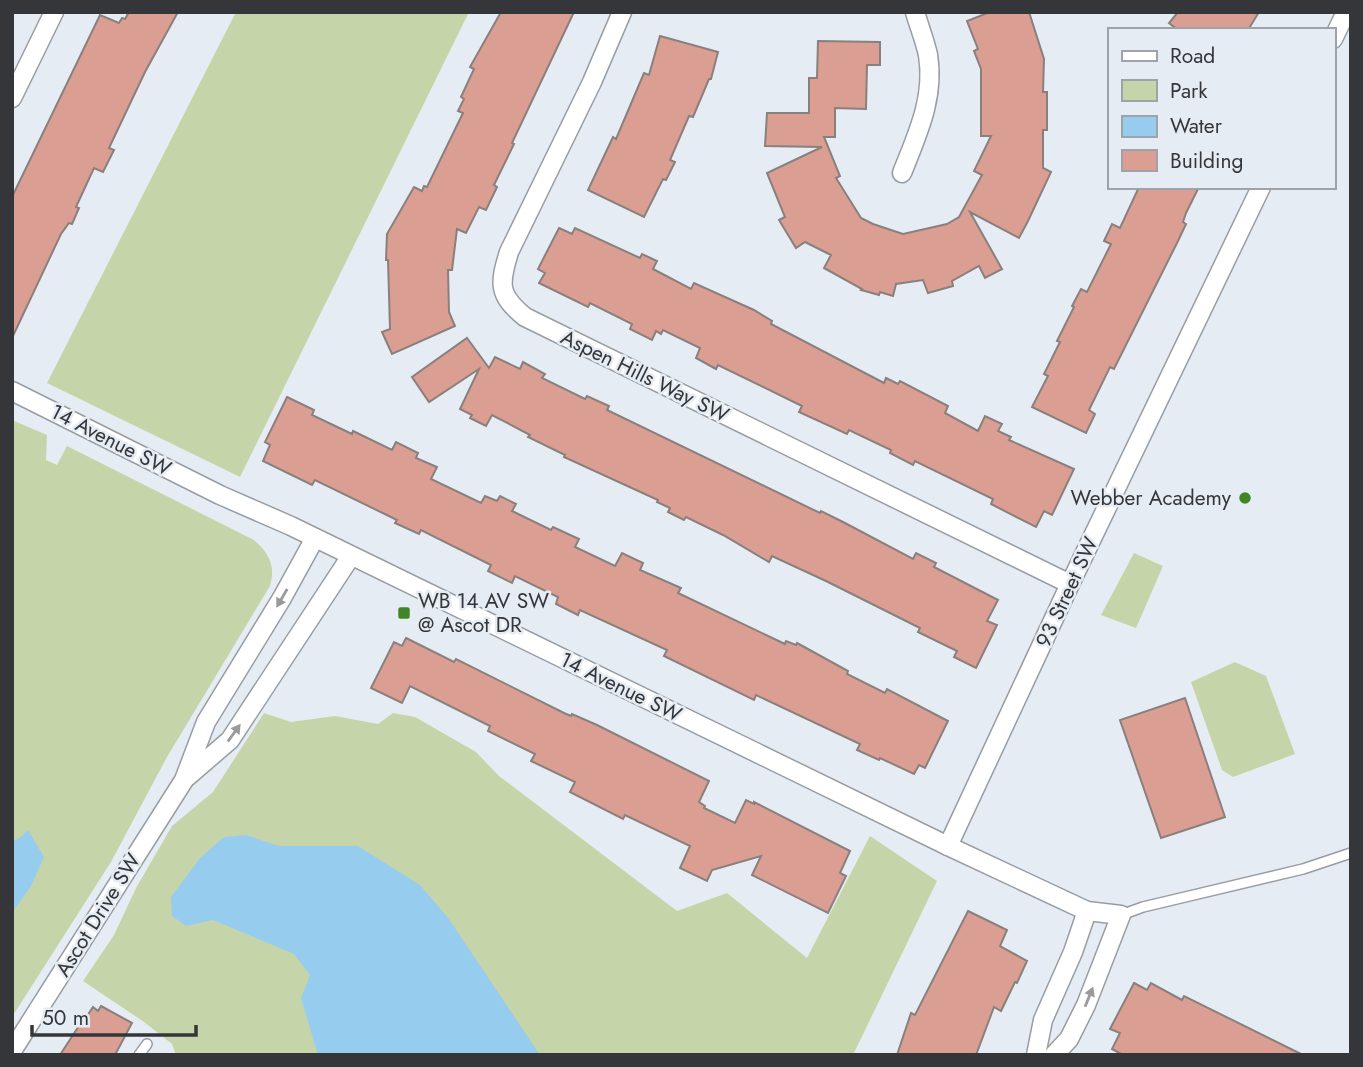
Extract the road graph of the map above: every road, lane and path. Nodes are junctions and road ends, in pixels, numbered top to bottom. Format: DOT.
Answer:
graph roads {
  1 [pos="54,12"];
  2 [pos="622,12"];
  3 [pos="915,12"];
  4 [pos="1346,12"];
  5 [pos="1335,35"];
  6 [pos="12,98"];
  7 [pos="902,173"];
  8 [pos="1260,189"];
  9 [pos="12,391"];
  10 [pos="315,538"];
  11 [pos="351,556"];
  12 [pos="1070,584"];
  13 [pos="184,780"];
  14 [pos="948,846"];
  15 [pos="1351,853"];
  16 [pos="1087,911"];
  17 [pos="1121,915"];
  18 [pos="147,1044"];
  19 [pos="12,1051"];
  20 [pos="139,1055"];
  21 [pos="1035,1055"];
  22 [pos="1054,1055"];
  1 -- 6 [label="street"];
  2 -- 12 [label="street, Aspen Hills Way SW"];
  3 -- 7 [label="street"];
  4 -- 5 [label="street"];
  8 -- 12 [label="street, 93 Street SW"];
  9 -- 10 [label="street, 14 Avenue SW"];
  10 -- 11 [label="street, 14 Avenue SW"];
  10 -- 13 [label="street, Ascot Drive SW, one-way"];
  13 -- 11 [label="street, Ascot Drive SW, one-way"];
  11 -- 14 [label="street, 14 Avenue SW"];
  12 -- 14 [label="street, 93 Street SW"];
  13 -- 19 [label="street, Ascot Drive SW"];
  14 -- 16 [label="street, 14 Avenue SW"];
  15 -- 17 [label="lane"];
  16 -- 17 [label="street, 14 Avenue SW"];
  16 -- 21 [label="street"];
  22 -- 17 [label="street, one-way"];
  18 -- 20 [label="lane"];
}
